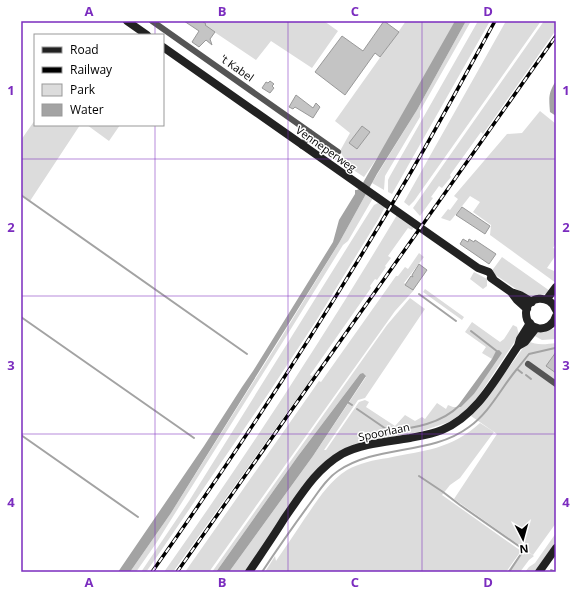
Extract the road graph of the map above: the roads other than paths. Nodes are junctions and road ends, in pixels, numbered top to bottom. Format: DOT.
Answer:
graph roads {
  1 [pos="127,21"];
  2 [pos="152,21"];
  3 [pos="145,34"];
  4 [pos="164,48"];
  5 [pos="310,132"];
  6 [pos="302,146"];
  7 [pos="338,152"];
  8 [pos="556,288"];
  9 [pos="547,299"];
  10 [pos="529,305"];
  11 [pos="555,305"];
  12 [pos="555,321"];
  13 [pos="533,326"];
  14 [pos="528,364"];
  15 [pos="556,384"];
  16 [pos="556,548"];
  17 [pos="249,572"];
  18 [pos="540,572"];
  1 -- 3 [label="main road"];
  2 -- 5 [label="street, 't Kabel"];
  4 -- 6 [label="main road, Venneperweg"];
  5 -- 6 [label="street"];
  5 -- 7 [label="street, 't Kabel"];
  6 -- 10 [label="main road, Venneperweg"];
  8 -- 9 [label="main road"];
  9 -- 10 [label="main road"];
  9 -- 11 [label="main road"];
  10 -- 13 [label="main road"];
  12 -- 13 [label="main road"];
  13 -- 17 [label="main road, Spoorlaan"];
  14 -- 15 [label="street"];
  16 -- 18 [label="main road"];
}
